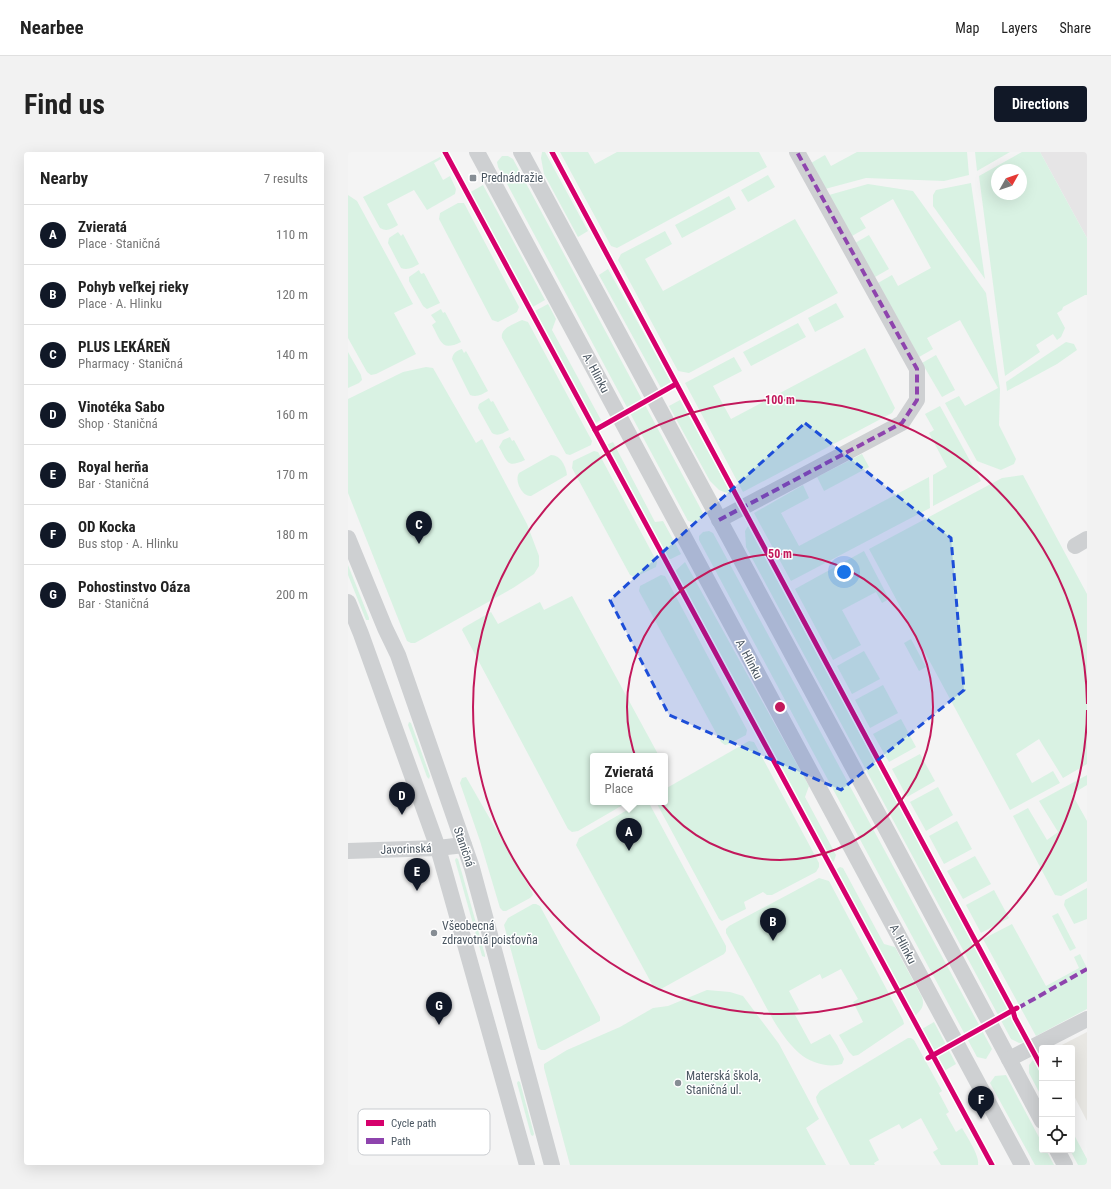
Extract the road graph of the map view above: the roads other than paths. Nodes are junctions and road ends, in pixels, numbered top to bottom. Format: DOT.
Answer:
graph roads {
  1 [pos="477,152"];
  2 [pos="521,152"];
  3 [pos="797,152"];
  4 [pos="719,520"];
  5 [pos="348,538"];
  6 [pos="348,602"];
  7 [pos="385,628"];
  8 [pos="354,635"];
  9 [pos="464,845"];
  10 [pos="438,848"];
  11 [pos="348,851"];
  12 [pos="1087,1018"];
  13 [pos="1009,1059"];
  14 [pos="1040,1117"];
  15 [pos="1060,1153"];
  16 [pos="527,1165"];
  17 [pos="552,1165"];
  18 [pos="1022,1165"];
  19 [pos="1066,1165"];
  1 -- 18 [label="street, A. Hlinku"];
  2 -- 4 [label="street"];
  3 -- 4 [label="street"];
  4 -- 13 [label="street"];
  5 -- 7 [label="street, Staničná"];
  6 -- 8 [label="street, Staničná"];
  7 -- 8 [label="street"];
  7 -- 9 [label="street, Staničná"];
  8 -- 10 [label="street, Staničná"];
  9 -- 10 [label="street, Javorinská"];
  9 -- 17 [label="street, Staničná"];
  10 -- 11 [label="street, Javorinská"];
  10 -- 16 [label="street, Staničná"];
  12 -- 13 [label="street"];
  13 -- 14 [label="street"];
  15 -- 19 [label="street"];
}
